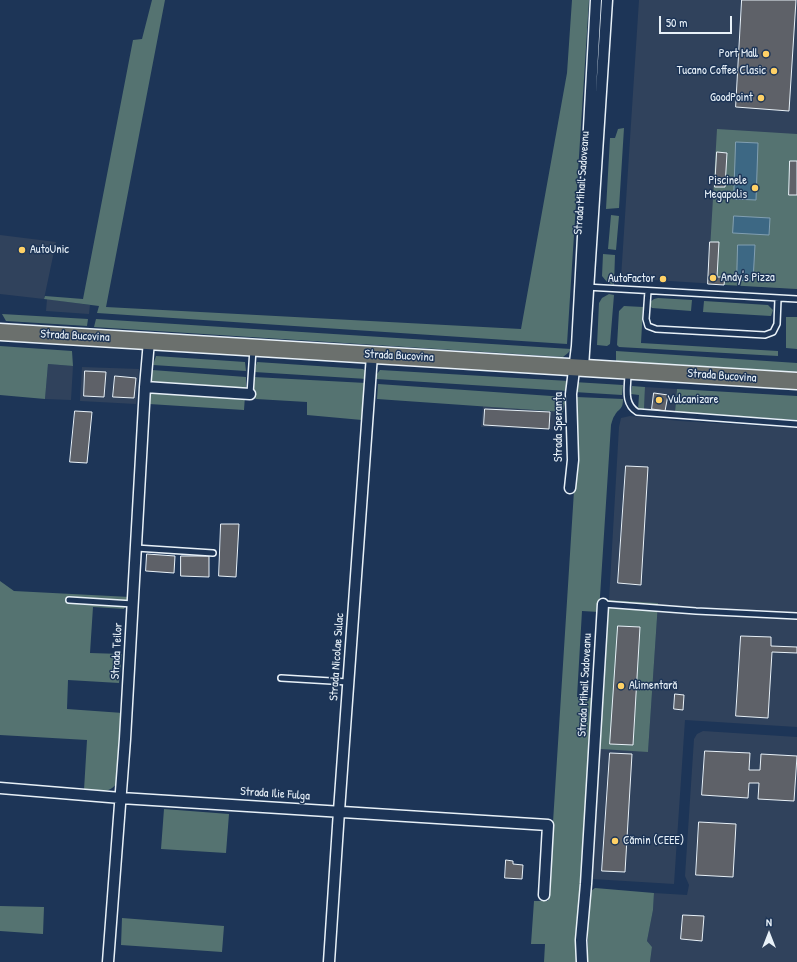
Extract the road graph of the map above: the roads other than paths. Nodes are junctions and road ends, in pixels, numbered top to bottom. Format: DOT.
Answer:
graph roads {
  1 [pos="596,0"];
  2 [pos="607,0"];
  3 [pos="584,287"];
  4 [pos="648,291"];
  5 [pos="778,298"];
  6 [pos="797,299"];
  7 [pos="0,332"];
  8 [pos="149,341"];
  9 [pos="253,347"];
  10 [pos="372,355"];
  11 [pos="579,367"];
  12 [pos="628,370"];
  13 [pos="797,381"];
  14 [pos="145,387"];
  15 [pos="250,394"];
  16 [pos="797,424"];
  17 [pos="570,488"];
  18 [pos="136,548"];
  19 [pos="213,553"];
  20 [pos="69,600"];
  21 [pos="133,604"];
  22 [pos="603,604"];
  23 [pos="797,616"];
  24 [pos="281,678"];
  25 [pos="348,682"];
  26 [pos="0,788"];
  27 [pos="121,798"];
  28 [pos="339,811"];
  29 [pos="544,895"];
  30 [pos="108,962"];
  31 [pos="329,962"];
  32 [pos="582,962"];
  1 -- 3 [label="street, Strada Mihail Sadoveanu"];
  2 -- 3 [label="street, Strada Mihail Sadoveanu"];
  3 -- 4 [label="lane"];
  3 -- 11 [label="street, Strada Mihail Sadoveanu"];
  4 -- 5 [label="lane"];
  4 -- 5 [label="lane"];
  5 -- 6 [label="lane"];
  7 -- 8 [label="main road, Strada Bucovina"];
  8 -- 9 [label="main road, Strada Bucovina"];
  8 -- 14 [label="street, Strada Teilor"];
  9 -- 10 [label="main road, Strada Bucovina"];
  9 -- 15 [label="lane"];
  10 -- 11 [label="main road, Strada Bucovina"];
  10 -- 25 [label="street, Strada Nicolae Sulac"];
  11 -- 12 [label="main road, Strada Bucovina"];
  11 -- 17 [label="street, Strada Speranța"];
  12 -- 13 [label="main road, Strada Bucovina"];
  12 -- 16 [label="lane"];
  14 -- 15 [label="street"];
  14 -- 18 [label="street, Strada Teilor"];
  18 -- 19 [label="lane"];
  18 -- 21 [label="street, Strada Teilor"];
  20 -- 21 [label="lane"];
  21 -- 27 [label="street, Strada Teilor"];
  22 -- 23 [label="lane, Strada Mihail Sadoveanu"];
  22 -- 32 [label="street, Strada Mihail Sadoveanu"];
  24 -- 25 [label="lane"];
  25 -- 28 [label="street, Strada Nicolae Sulac"];
  26 -- 27 [label="street, Strada Ilie Fulga"];
  27 -- 28 [label="street, Strada Ilie Fulga"];
  27 -- 30 [label="street, Strada Teilor"];
  28 -- 29 [label="street, Strada Ilie Fulga"];
  28 -- 31 [label="street, Strada Nicolae Sulac"];
}
